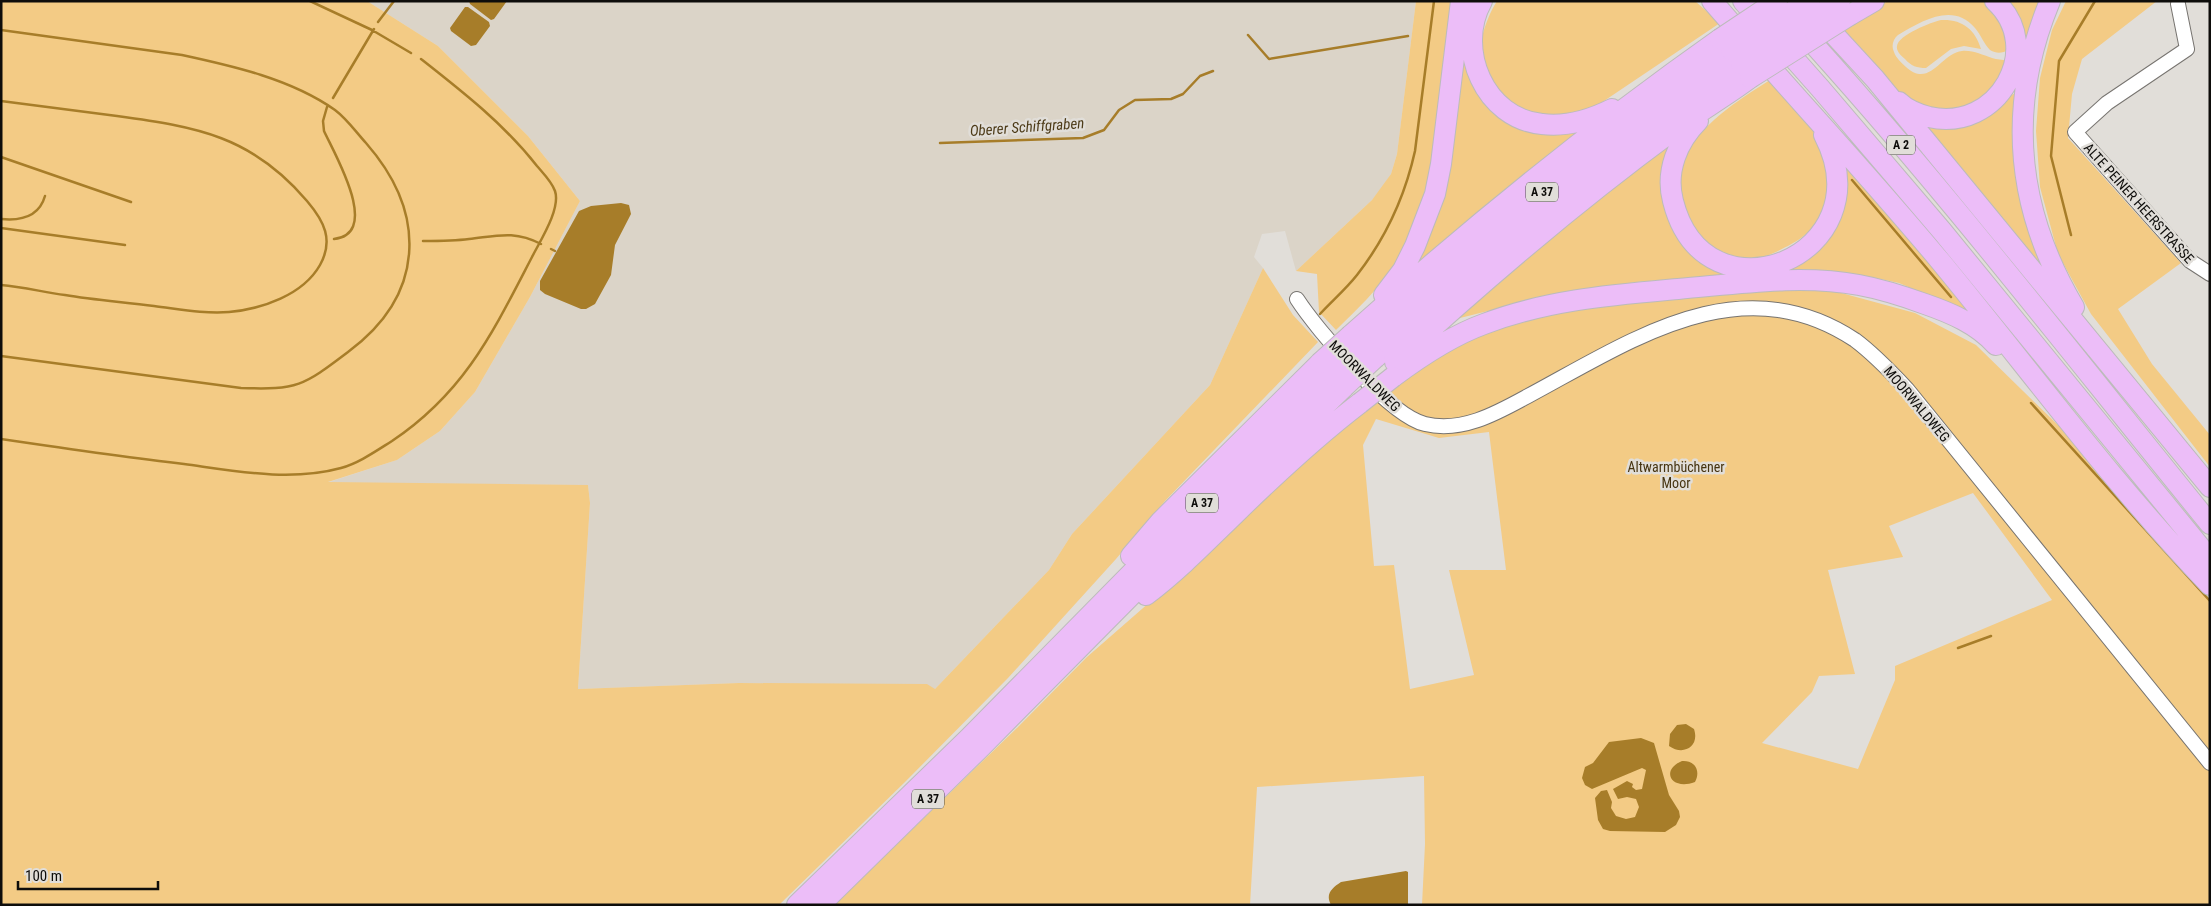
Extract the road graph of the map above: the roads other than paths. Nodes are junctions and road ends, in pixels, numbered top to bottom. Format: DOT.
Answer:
graph roads {
  1 [pos="1461,1"];
  2 [pos="1482,1"];
  3 [pos="1706,1"];
  4 [pos="1712,1"];
  5 [pos="1743,1"];
  6 [pos="1776,1"];
  7 [pos="1804,1"];
  8 [pos="1809,1"];
  9 [pos="1995,1"];
  10 [pos="2050,1"];
  11 [pos="2178,4"];
  12 [pos="1861,5"];
  13 [pos="1728,20"];
  14 [pos="1736,58"];
  15 [pos="1774,71"];
  16 [pos="1875,79"];
  17 [pos="1734,90"];
  18 [pos="1638,97"];
  19 [pos="1816,118"];
  20 [pos="1942,231"];
  21 [pos="2210,274"];
  22 [pos="1296,299"];
  23 [pos="1371,352"];
  24 [pos="2103,356"];
  25 [pos="1343,385"];
  26 [pos="2066,419"];
  27 [pos="2210,488"];
  28 [pos="2210,524"];
  29 [pos="2210,558"];
  30 [pos="2210,585"];
  31 [pos="1087,640"];
  32 [pos="2210,763"];
  33 [pos="797,905"];
  34 [pos="820,905"];
  1 -- 23 [label="highway"];
  2 -- 18 [label="highway"];
  3 -- 13 [label="highway"];
  4 -- 13 [label="highway"];
  5 -- 20 [label="highway, A 2"];
  6 -- 14 [label="highway, bridge"];
  6 -- 28 [label="highway, A 2"];
  7 -- 16 [label="highway"];
  8 -- 14 [label="highway, A 37, bridge"];
  9 -- 16 [label="highway"];
  10 -- 24 [label="highway"];
  11 -- 21 [label="street, ALTE PEINER HEERSTRASSE"];
  12 -- 14 [label="highway, A 37, bridge"];
  13 -- 15 [label="highway"];
  14 -- 17 [label="highway"];
  14 -- 18 [label="highway"];
  14 -- 23 [label="highway, A 37"];
  15 -- 19 [label="highway"];
  15 -- 20 [label="highway"];
  16 -- 24 [label="highway"];
  17 -- 19 [label="highway"];
  17 -- 23 [label="highway"];
  18 -- 23 [label="highway"];
  19 -- 26 [label="highway"];
  20 -- 29 [label="highway, A 2"];
  22 -- 32 [label="street, MOORWALDWEG"];
  23 -- 25 [label="highway"];
  23 -- 25 [label="highway, bridge"];
  23 -- 26 [label="highway"];
  24 -- 27 [label="highway"];
  25 -- 31 [label="highway, A 37"];
  25 -- 31 [label="highway"];
  25 -- 33 [label="highway, A 37"];
  26 -- 30 [label="highway"];
  31 -- 34 [label="highway, A 37"];
}
